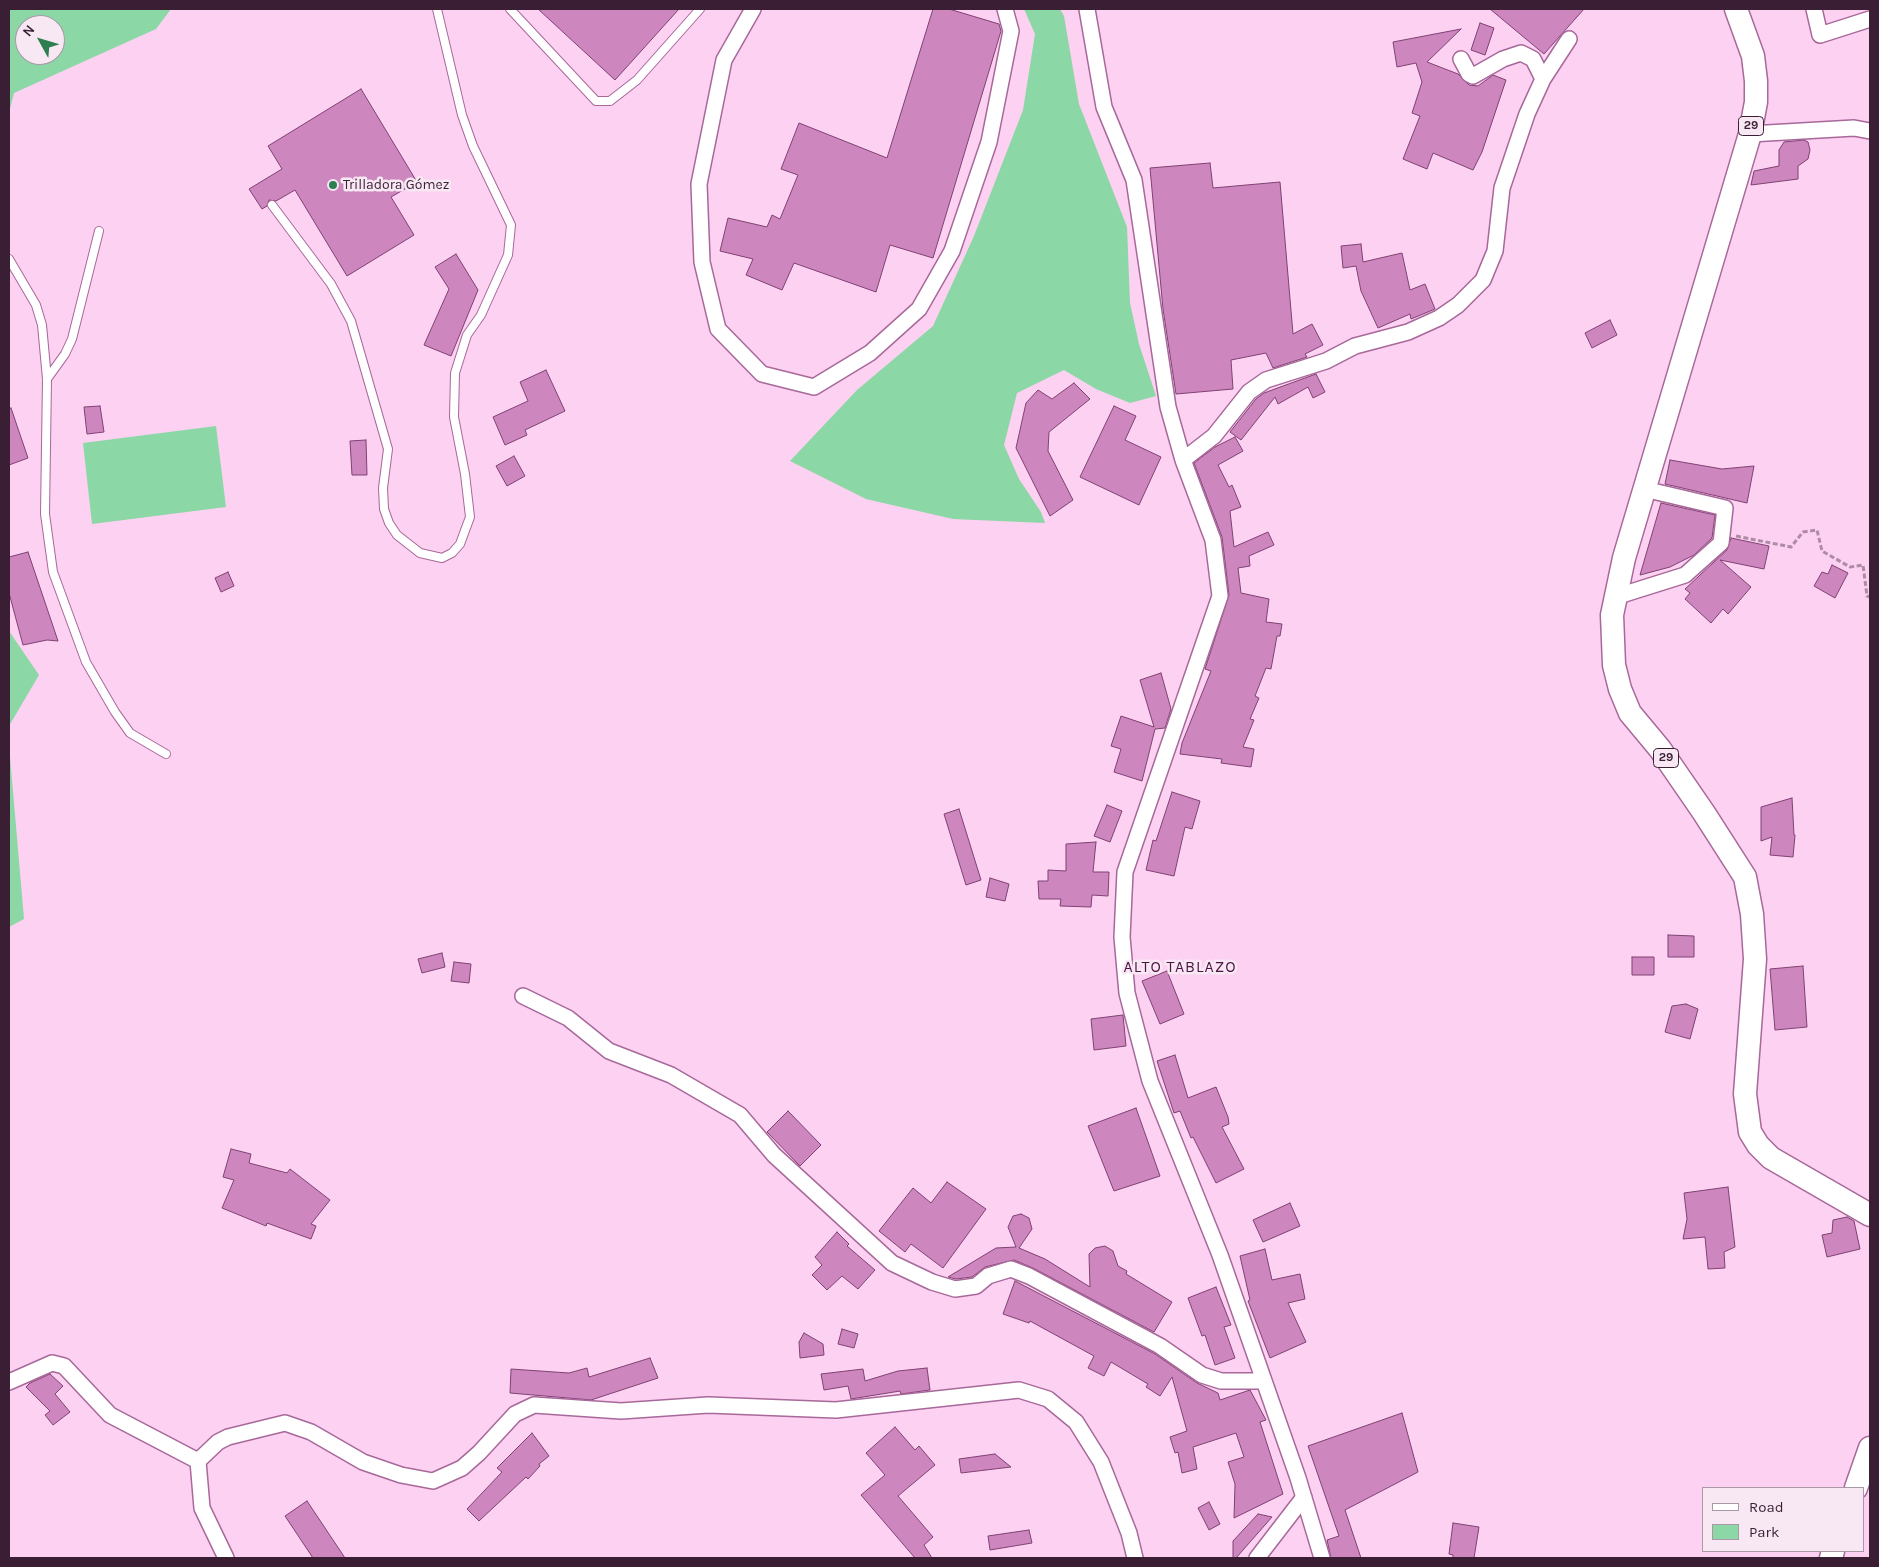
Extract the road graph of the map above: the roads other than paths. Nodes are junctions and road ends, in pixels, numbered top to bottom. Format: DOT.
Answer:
graph roads {
  1 [pos="437,9"];
  2 [pos="510,9"];
  3 [pos="700,9"];
  4 [pos="753,9"];
  5 [pos="1004,9"];
  6 [pos="1087,9"];
  7 [pos="1736,9"];
  8 [pos="1814,9"];
  9 [pos="1870,19"];
  10 [pos="1569,39"];
  11 [pos="1461,58"];
  12 [pos="1543,79"];
  13 [pos="1870,131"];
  14 [pos="1750,134"];
  15 [pos="272,205"];
  16 [pos="99,231"];
  17 [pos="9,259"];
  18 [pos="47,379"];
  19 [pos="1183,460"];
  20 [pos="1644,489"];
  21 [pos="1615,597"];
  22 [pos="166,754"];
  23 [pos="523,996"];
  24 [pos="1870,1215"];
  25 [pos="1263,1381"];
  26 [pos="9,1382"];
  27 [pos="1870,1448"];
  28 [pos="198,1461"];
  29 [pos="1856,1487"];
  30 [pos="1304,1498"];
  31 [pos="226,1558"];
  32 [pos="1135,1558"];
  33 [pos="1257,1558"];
  34 [pos="1322,1558"];
  1 -- 15 [label="lane"];
  2 -- 3 [label="lane"];
  4 -- 5 [label="street"];
  6 -- 19 [label="street"];
  7 -- 14 [label="main road, 29"];
  8 -- 9 [label="street"];
  10 -- 12 [label="street"];
  11 -- 12 [label="street"];
  12 -- 19 [label="street"];
  13 -- 14 [label="street"];
  14 -- 20 [label="main road, 29"];
  16 -- 18 [label="lane"];
  17 -- 18 [label="lane"];
  18 -- 22 [label="lane"];
  19 -- 25 [label="street"];
  20 -- 21 [label="main road, 29"];
  20 -- 21 [label="street"];
  21 -- 24 [label="main road, 29"];
  23 -- 25 [label="street"];
  25 -- 30 [label="street"];
  26 -- 28 [label="street"];
  27 -- 29 [label="main road"];
  28 -- 31 [label="street"];
  28 -- 32 [label="street"];
  30 -- 33 [label="street"];
  30 -- 34 [label="street"];
}
